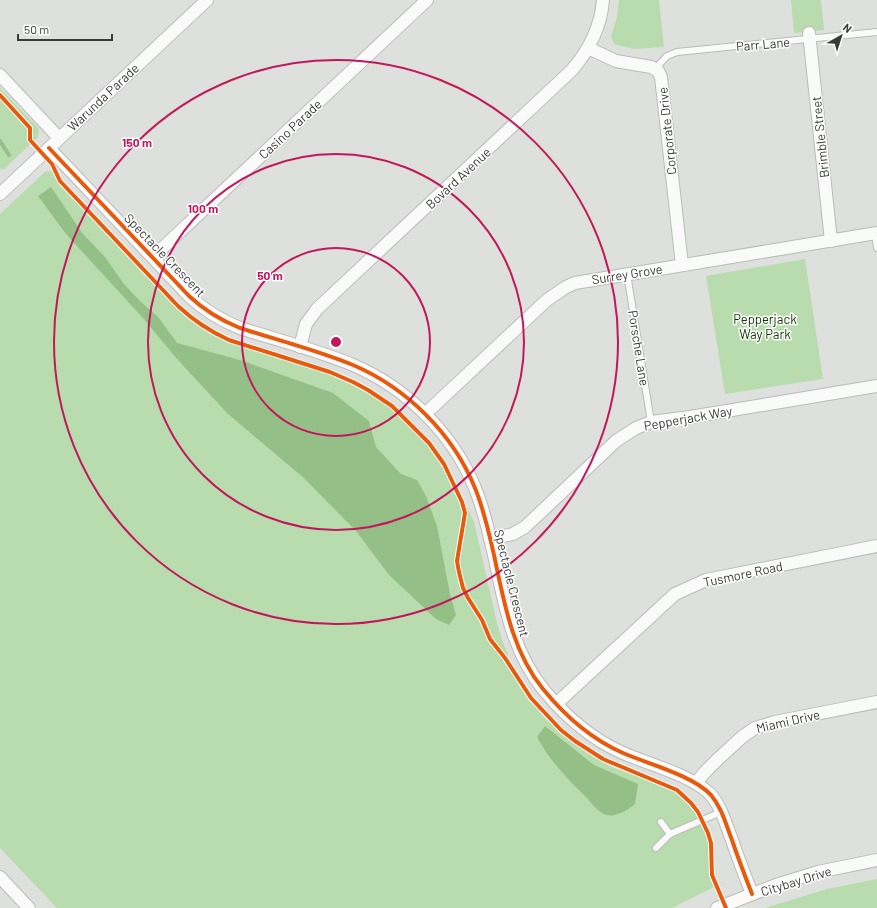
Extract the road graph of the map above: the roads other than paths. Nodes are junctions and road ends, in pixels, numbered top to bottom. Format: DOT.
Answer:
graph roads {
  1 [pos="207,0"];
  2 [pos="427,0"];
  3 [pos="603,0"];
  4 [pos="877,32"];
  5 [pos="809,36"];
  6 [pos="588,48"];
  7 [pos="655,69"];
  8 [pos="0,75"];
  9 [pos="59,138"];
  10 [pos="49,148"];
  11 [pos="0,194"];
  12 [pos="876,233"];
  13 [pos="831,241"];
  14 [pos="877,248"];
  15 [pos="152,257"];
  16 [pos="682,265"];
  17 [pos="627,274"];
  18 [pos="300,347"];
  19 [pos="877,386"];
  20 [pos="425,414"];
  21 [pos="651,422"];
  22 [pos="490,539"];
  23 [pos="877,546"];
  24 [pos="877,702"];
  25 [pos="556,704"];
  26 [pos="696,784"];
  27 [pos="721,812"];
  28 [pos="661,822"];
  29 [pos="670,834"];
  30 [pos="656,848"];
  31 [pos="877,860"];
  32 [pos="0,877"];
  33 [pos="752,894"];
  34 [pos="29,908"];
  35 [pos="717,908"];
  1 -- 9 [label="street, Warunda Parade"];
  2 -- 15 [label="street, Casino Parade"];
  3 -- 6 [label="street, Bovard Avenue"];
  4 -- 5 [label="lane, Parr Lane"];
  5 -- 7 [label="lane, Parr Lane"];
  5 -- 13 [label="street, Brimble Street"];
  6 -- 7 [label="street, Corporate Drive"];
  6 -- 18 [label="street, Bovard Avenue"];
  7 -- 16 [label="street, Corporate Drive"];
  8 -- 9 [label="street"];
  9 -- 10 [label="street, Warunda Parade"];
  10 -- 11 [label="street, Warunda Parade"];
  10 -- 15 [label="street, Spectacle Crescent"];
  12 -- 13 [label="street, Surrey Grove"];
  12 -- 14 [label="lane"];
  13 -- 16 [label="street, Surrey Grove"];
  15 -- 18 [label="street, Spectacle Crescent"];
  16 -- 17 [label="street, Surrey Grove"];
  17 -- 20 [label="street, Surrey Grove"];
  17 -- 21 [label="lane, Porsche Lane"];
  18 -- 20 [label="street, Spectacle Crescent"];
  19 -- 21 [label="street, Pepperjack Way"];
  20 -- 22 [label="street, Spectacle Crescent"];
  21 -- 22 [label="street, Pepperjack Way"];
  22 -- 25 [label="street, Spectacle Crescent"];
  23 -- 25 [label="street, Tusmore Road"];
  24 -- 26 [label="street, Miami Drive"];
  25 -- 26 [label="street, Spectacle Crescent"];
  26 -- 27 [label="street, Spectacle Crescent"];
  27 -- 29 [label="lane"];
  27 -- 33 [label="street, Spectacle Crescent"];
  28 -- 29 [label="lane"];
  29 -- 30 [label="lane"];
  31 -- 33 [label="street, Citybay Drive"];
  32 -- 34 [label="street"];
  33 -- 35 [label="street, Citybay Drive"];
}
